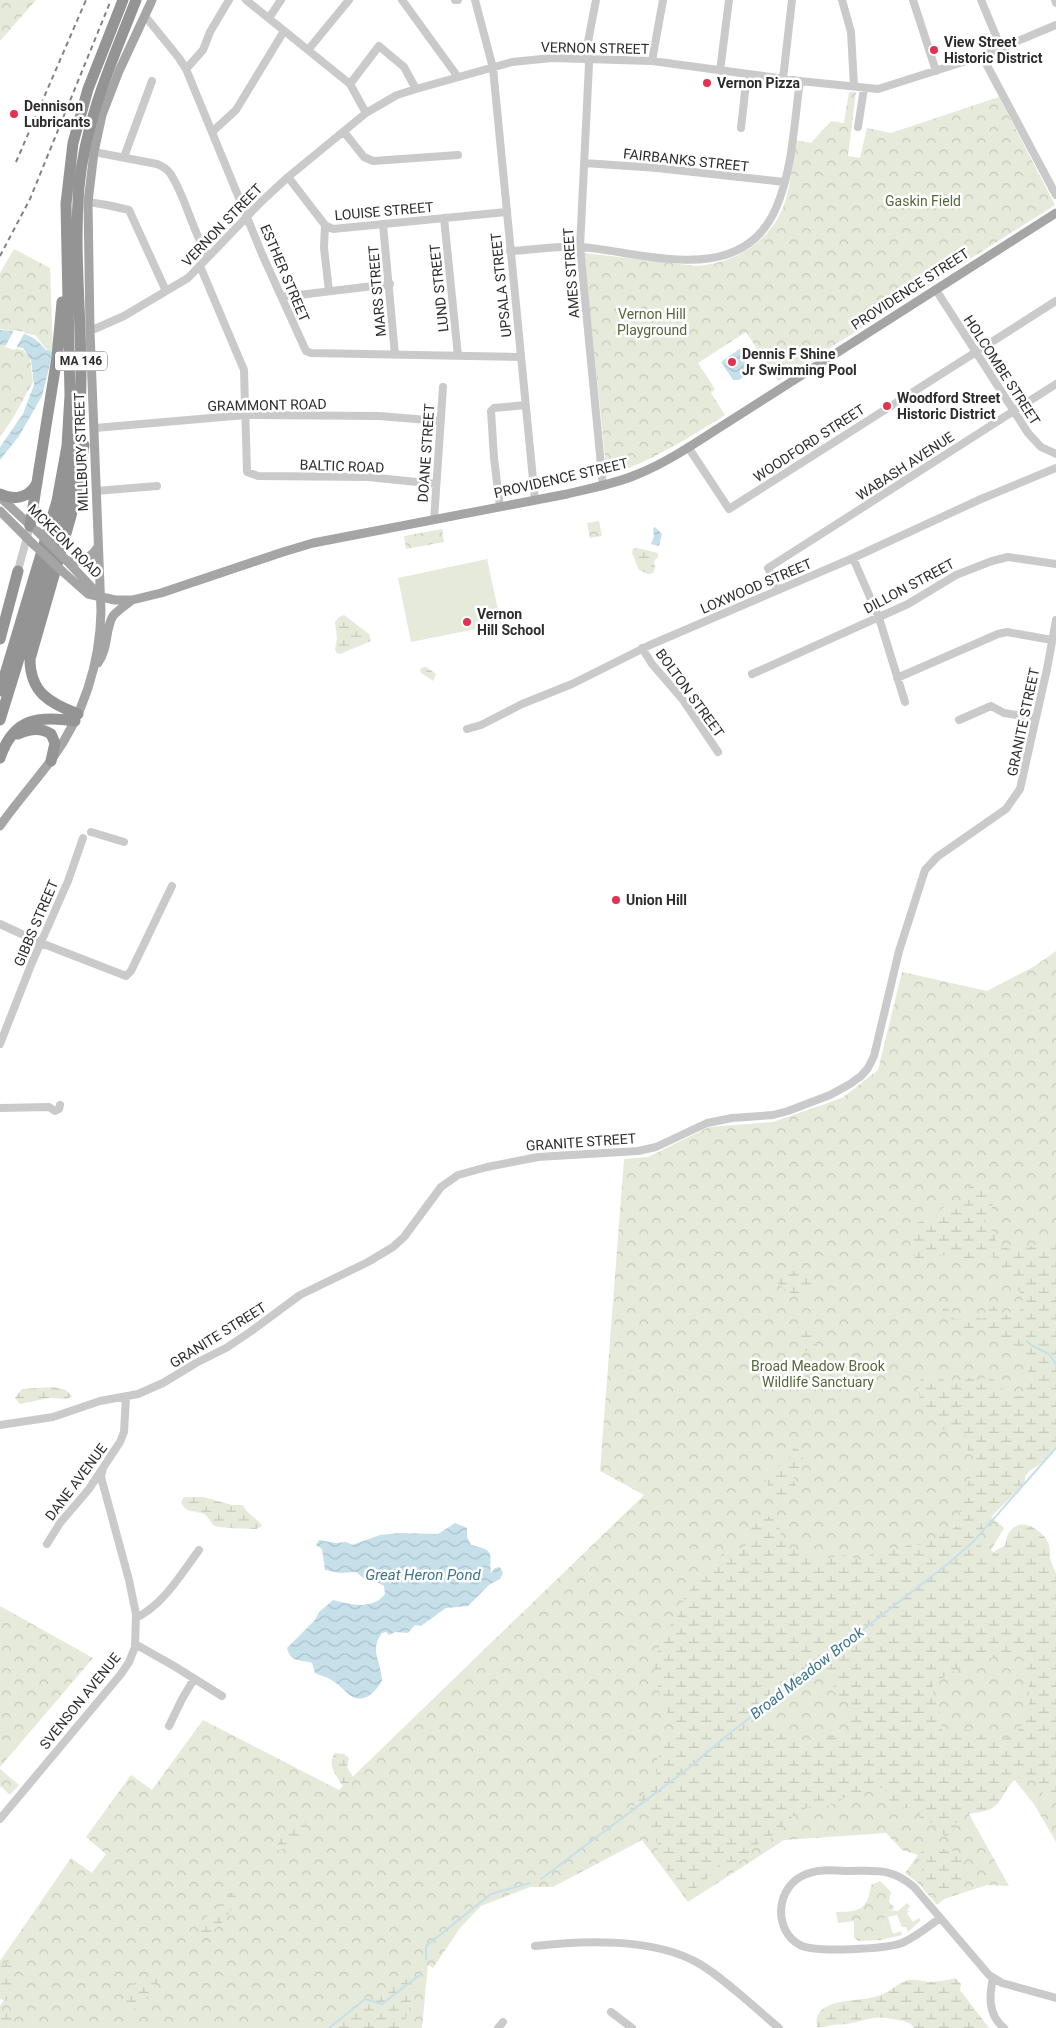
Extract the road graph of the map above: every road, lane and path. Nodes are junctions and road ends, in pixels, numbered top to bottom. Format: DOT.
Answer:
graph roads {
  1 [pos="123,0"];
  2 [pos="136,0"];
  3 [pos="152,0"];
  4 [pos="229,0"];
  5 [pos="246,0"];
  6 [pos="282,0"];
  7 [pos="348,0"];
  8 [pos="402,0"];
  9 [pos="475,0"];
  10 [pos="596,0"];
  11 [pos="663,0"];
  12 [pos="729,0"];
  13 [pos="792,0"];
  14 [pos="842,0"];
  15 [pos="913,0"];
  16 [pos="981,0"];
  17 [pos="145,16"];
  18 [pos="269,18"];
  19 [pos="1056,25"];
  20 [pos="284,31"];
  21 [pos="1001,48"];
  22 [pos="308,50"];
  23 [pos="982,56"];
  24 [pos="588,59"];
  25 [pos="652,62"];
  26 [pos="493,68"];
  27 [pos="186,69"];
  28 [pos="720,71"];
  29 [pos="936,71"];
  30 [pos="747,74"];
  31 [pos="458,77"];
  32 [pos="783,79"];
  33 [pos="152,81"];
  34 [pos="800,81"];
  35 [pos="350,84"];
  36 [pos="854,86"];
  37 [pos="864,88"];
  38 [pos="416,89"];
  39 [pos="366,113"];
  40 [pos="858,127"];
  41 [pos="741,128"];
  42 [pos="212,132"];
  43 [pos="344,132"];
  44 [pos="94,152"];
  45 [pos="458,155"];
  46 [pos="124,157"];
  47 [pos="584,163"];
  48 [pos="288,177"];
  49 [pos="785,182"];
  50 [pos="1056,195"];
  51 [pos="88,202"];
  52 [pos="506,212"];
  53 [pos="1056,212"];
  54 [pos="248,216"];
  55 [pos="444,218"];
  56 [pos="383,224"];
  57 [pos="325,225"];
  58 [pos="66,233"];
  59 [pos="580,247"];
  60 [pos="510,251"];
  61 [pos="208,256"];
  62 [pos="200,266"];
  63 [pos="390,284"];
  64 [pos="936,290"];
  65 [pos="166,291"];
  66 [pos="328,291"];
  67 [pos="282,297"];
  68 [pos="1056,301"];
  69 [pos="80,323"];
  70 [pos="90,331"];
  71 [pos="975,351"];
  72 [pos="395,355"];
  73 [pos="458,356"];
  74 [pos="520,357"];
  75 [pos="1056,384"];
  76 [pos="443,387"];
  77 [pos="525,405"];
  78 [pos="1013,412"];
  79 [pos="246,415"];
  80 [pos="440,421"];
  81 [pos="95,428"];
  82 [pos="688,447"];
  83 [pos="1056,454"];
  84 [pos="1056,468"];
  85 [pos="38,482"];
  86 [pos="436,484"];
  87 [pos="157,486"];
  88 [pos="603,486"];
  89 [pos="96,491"];
  90 [pos="0,495"];
  91 [pos="535,500"];
  92 [pos="500,507"];
  93 [pos="0,511"];
  94 [pos="434,520"];
  95 [pos="34,528"];
  96 [pos="30,541"];
  97 [pos="98,547"];
  98 [pos="853,558"];
  99 [pos="66,560"];
  100 [pos="1056,564"];
  101 [pos="18,571"];
  102 [pos="779,590"];
  103 [pos="100,596"];
  104 [pos="132,600"];
  105 [pos="0,618"];
  106 [pos="879,618"];
  107 [pos="1056,620"];
  108 [pos="0,639"];
  109 [pos="1052,640"];
  110 [pos="642,648"];
  111 [pos="94,670"];
  112 [pos="752,674"];
  113 [pos="897,678"];
  114 [pos="0,691"];
  115 [pos="905,702"];
  116 [pos="76,717"];
  117 [pos="1036,718"];
  118 [pos="0,720"];
  119 [pos="959,720"];
  120 [pos="467,729"];
  121 [pos="8,739"];
  122 [pos="718,752"];
  123 [pos="0,758"];
  124 [pos="51,761"];
  125 [pos="0,826"];
  126 [pos="91,832"];
  127 [pos="83,838"];
  128 [pos="124,842"];
  129 [pos="172,886"];
  130 [pos="0,924"];
  131 [pos="42,943"];
  132 [pos="0,1044"];
  133 [pos="60,1105"];
  134 [pos="0,1108"];
  135 [pos="126,1397"];
  136 [pos="0,1426"];
  137 [pos="103,1468"];
  138 [pos="46,1544"];
  139 [pos="199,1550"];
  140 [pos="136,1618"];
  141 [pos="135,1644"];
  142 [pos="194,1679"];
  143 [pos="222,1696"];
  144 [pos="169,1726"];
  145 [pos="0,1819"];
  146 [pos="940,1918"];
  147 [pos="535,1946"];
  148 [pos="993,1978"];
  149 [pos="1056,1998"];
  150 [pos="612,2012"];
  151 [pos="632,2028"];
  152 [pos="779,2028"];
  153 [pos="1004,2028"];
  1 -- 58 [label="highway, MA 146"];
  2 -- 69 [label="highway, MA 146"];
  3 -- 17 [label="main road, MILLBURY STREET"];
  4 -- 27 [label="street"];
  5 -- 18 [label="street"];
  6 -- 18 [label="street"];
  7 -- 22 [label="street"];
  8 -- 31 [label="street"];
  9 -- 26 [label="street, UPSALA STREET"];
  10 -- 24 [label="street, AMES STREET"];
  11 -- 25 [label="street"];
  12 -- 28 [label="street"];
  13 -- 32 [label="street"];
  14 -- 36 [label="street"];
  15 -- 29 [label="street"];
  16 -- 21 [label="street"];
  17 -- 27 [label="street, ESTHER STREET"];
  17 -- 44 [label="main road, MILLBURY STREET"];
  18 -- 20 [label="street"];
  19 -- 21 [label="street, VERNON STREET"];
  20 -- 22 [label="street"];
  20 -- 42 [label="street"];
  21 -- 23 [label="street, VERNON STREET"];
  22 -- 35 [label="street"];
  23 -- 29 [label="street, VERNON STREET"];
  23 -- 50 [label="street"];
  24 -- 25 [label="street, VERNON STREET"];
  24 -- 26 [label="street, VERNON STREET"];
  24 -- 47 [label="street, AMES STREET"];
  25 -- 28 [label="street, VERNON STREET"];
  26 -- 31 [label="street, VERNON STREET"];
  26 -- 52 [label="street, UPSALA STREET"];
  27 -- 42 [label="street, ESTHER STREET"];
  28 -- 30 [label="street, VERNON STREET"];
  29 -- 37 [label="street, VERNON STREET"];
  30 -- 32 [label="street, VERNON STREET"];
  30 -- 41 [label="street"];
  31 -- 38 [label="street, VERNON STREET"];
  32 -- 34 [label="street, VERNON STREET"];
  33 -- 46 [label="street"];
  34 -- 36 [label="street, VERNON STREET"];
  34 -- 49 [label="street"];
  35 -- 38 [label="street"];
  35 -- 39 [label="street"];
  36 -- 37 [label="street, VERNON STREET"];
  37 -- 40 [label="street"];
  38 -- 39 [label="street, VERNON STREET"];
  39 -- 43 [label="street, VERNON STREET"];
  42 -- 54 [label="street, ESTHER STREET"];
  43 -- 45 [label="street"];
  43 -- 48 [label="street, VERNON STREET"];
  44 -- 46 [label="street"];
  44 -- 51 [label="main road, MILLBURY STREET"];
  46 -- 61 [label="street"];
  47 -- 49 [label="street, FAIRBANKS STREET"];
  47 -- 59 [label="street, AMES STREET"];
  48 -- 54 [label="street, VERNON STREET"];
  48 -- 57 [label="street, LOUISE STREET"];
  49 -- 59 [label="street"];
  51 -- 65 [label="street"];
  51 -- 70 [label="main road, MILLBURY STREET"];
  52 -- 55 [label="street, LOUISE STREET"];
  52 -- 60 [label="street, UPSALA STREET"];
  53 -- 64 [label="main road, PROVIDENCE STREET"];
  54 -- 61 [label="street, VERNON STREET"];
  54 -- 67 [label="street, ESTHER STREET"];
  55 -- 56 [label="street, LOUISE STREET"];
  55 -- 73 [label="street, LUND STREET"];
  56 -- 57 [label="street, LOUISE STREET"];
  56 -- 63 [label="street, MARS STREET"];
  57 -- 66 [label="street"];
  58 -- 85 [label="highway"];
  58 -- 114 [label="highway, MA 146"];
  59 -- 60 [label="street"];
  59 -- 88 [label="street, AMES STREET"];
  60 -- 74 [label="street, UPSALA STREET"];
  61 -- 62 [label="street, VERNON STREET"];
  62 -- 65 [label="street, VERNON STREET"];
  62 -- 79 [label="street"];
  63 -- 66 [label="street"];
  63 -- 72 [label="street, MARS STREET"];
  64 -- 71 [label="street, HOLCOMBE STREET"];
  64 -- 82 [label="main road, PROVIDENCE STREET"];
  65 -- 70 [label="street, VERNON STREET"];
  66 -- 67 [label="street"];
  67 -- 72 [label="street, ESTHER STREET"];
  68 -- 71 [label="street, WOODFORD STREET"];
  69 -- 116 [label="highway"];
  69 -- 118 [label="highway, MA 146"];
  70 -- 81 [label="main road, MILLBURY STREET"];
  71 -- 78 [label="street, HOLCOMBE STREET"];
  71 -- 82 [label="street, WOODFORD STREET"];
  72 -- 73 [label="street, ESTHER STREET"];
  73 -- 74 [label="street, ESTHER STREET"];
  74 -- 77 [label="street, UPSALA STREET"];
  75 -- 78 [label="street, WABASH AVENUE"];
  76 -- 80 [label="street, DOANE STREET"];
  77 -- 91 [label="street, UPSALA STREET"];
  77 -- 92 [label="street"];
  78 -- 83 [label="street, HOLCOMBE STREET"];
  78 -- 102 [label="street, WABASH AVENUE"];
  79 -- 80 [label="street, GRAMMONT ROAD"];
  79 -- 81 [label="street, GRAMMONT ROAD"];
  79 -- 86 [label="street, BALTIC ROAD"];
  80 -- 86 [label="street, DOANE STREET"];
  81 -- 89 [label="main road, MILLBURY STREET"];
  82 -- 88 [label="main road, PROVIDENCE STREET"];
  84 -- 98 [label="street, LOXWOOD STREET"];
  85 -- 90 [label="highway"];
  85 -- 95 [label="highway"];
  86 -- 94 [label="street, DOANE STREET"];
  87 -- 89 [label="street"];
  88 -- 91 [label="main road, PROVIDENCE STREET"];
  89 -- 97 [label="main road, MILLBURY STREET"];
  90 -- 95 [label="main road, MCKEON ROAD"];
  91 -- 92 [label="main road, PROVIDENCE STREET"];
  92 -- 94 [label="main road, PROVIDENCE STREET"];
  93 -- 96 [label="main road, MCKEON ROAD"];
  94 -- 104 [label="main road, PROVIDENCE STREET"];
  95 -- 96 [label="street"];
  95 -- 99 [label="main road, MCKEON ROAD, bridge"];
  96 -- 101 [label="street"];
  96 -- 103 [label="main road, MCKEON ROAD, bridge"];
  97 -- 99 [label="main road"];
  97 -- 103 [label="main road, MILLBURY STREET"];
  98 -- 102 [label="street, LOXWOOD STREET"];
  98 -- 106 [label="street"];
  99 -- 103 [label="main road, MCKEON ROAD"];
  100 -- 106 [label="street, DILLON STREET"];
  101 -- 105 [label="street"];
  101 -- 108 [label="highway"];
  102 -- 110 [label="street, LOXWOOD STREET"];
  103 -- 104 [label="main road, PROVIDENCE STREET"];
  103 -- 111 [label="main road, MILLBURY STREET"];
  104 -- 111 [label="main road"];
  106 -- 112 [label="street, DILLON STREET"];
  106 -- 113 [label="street"];
  107 -- 109 [label="street, GRANITE STREET"];
  109 -- 113 [label="street"];
  109 -- 117 [label="street, GRANITE STREET"];
  110 -- 120 [label="street, LOXWOOD STREET"];
  110 -- 122 [label="street, BOLTON STREET"];
  111 -- 116 [label="main road, MILLBURY STREET"];
  113 -- 115 [label="street"];
  116 -- 121 [label="highway"];
  116 -- 124 [label="main road, MILLBURY STREET"];
  117 -- 119 [label="street"];
  117 -- 135 [label="street, GRANITE STREET"];
  121 -- 123 [label="highway"];
  121 -- 124 [label="highway"];
  124 -- 125 [label="main road, MILLBURY STREET"];
  126 -- 128 [label="street"];
  127 -- 131 [label="street, GIBBS STREET"];
  129 -- 131 [label="street"];
  130 -- 131 [label="street"];
  131 -- 132 [label="street, GIBBS STREET"];
  133 -- 134 [label="street"];
  135 -- 136 [label="street, GRANITE STREET"];
  135 -- 137 [label="street, DANE AVENUE"];
  137 -- 138 [label="street, DANE AVENUE"];
  137 -- 140 [label="street, SVENSON AVENUE"];
  139 -- 140 [label="street"];
  140 -- 141 [label="street, SVENSON AVENUE"];
  141 -- 142 [label="street"];
  141 -- 145 [label="street, SVENSON AVENUE"];
  142 -- 143 [label="street"];
  142 -- 144 [label="street"];
  146 -- 146 [label="street"];
  146 -- 148 [label="street"];
  147 -- 152 [label="street"];
  148 -- 149 [label="street"];
  148 -- 153 [label="street"];
  150 -- 151 [label="street"];
}
